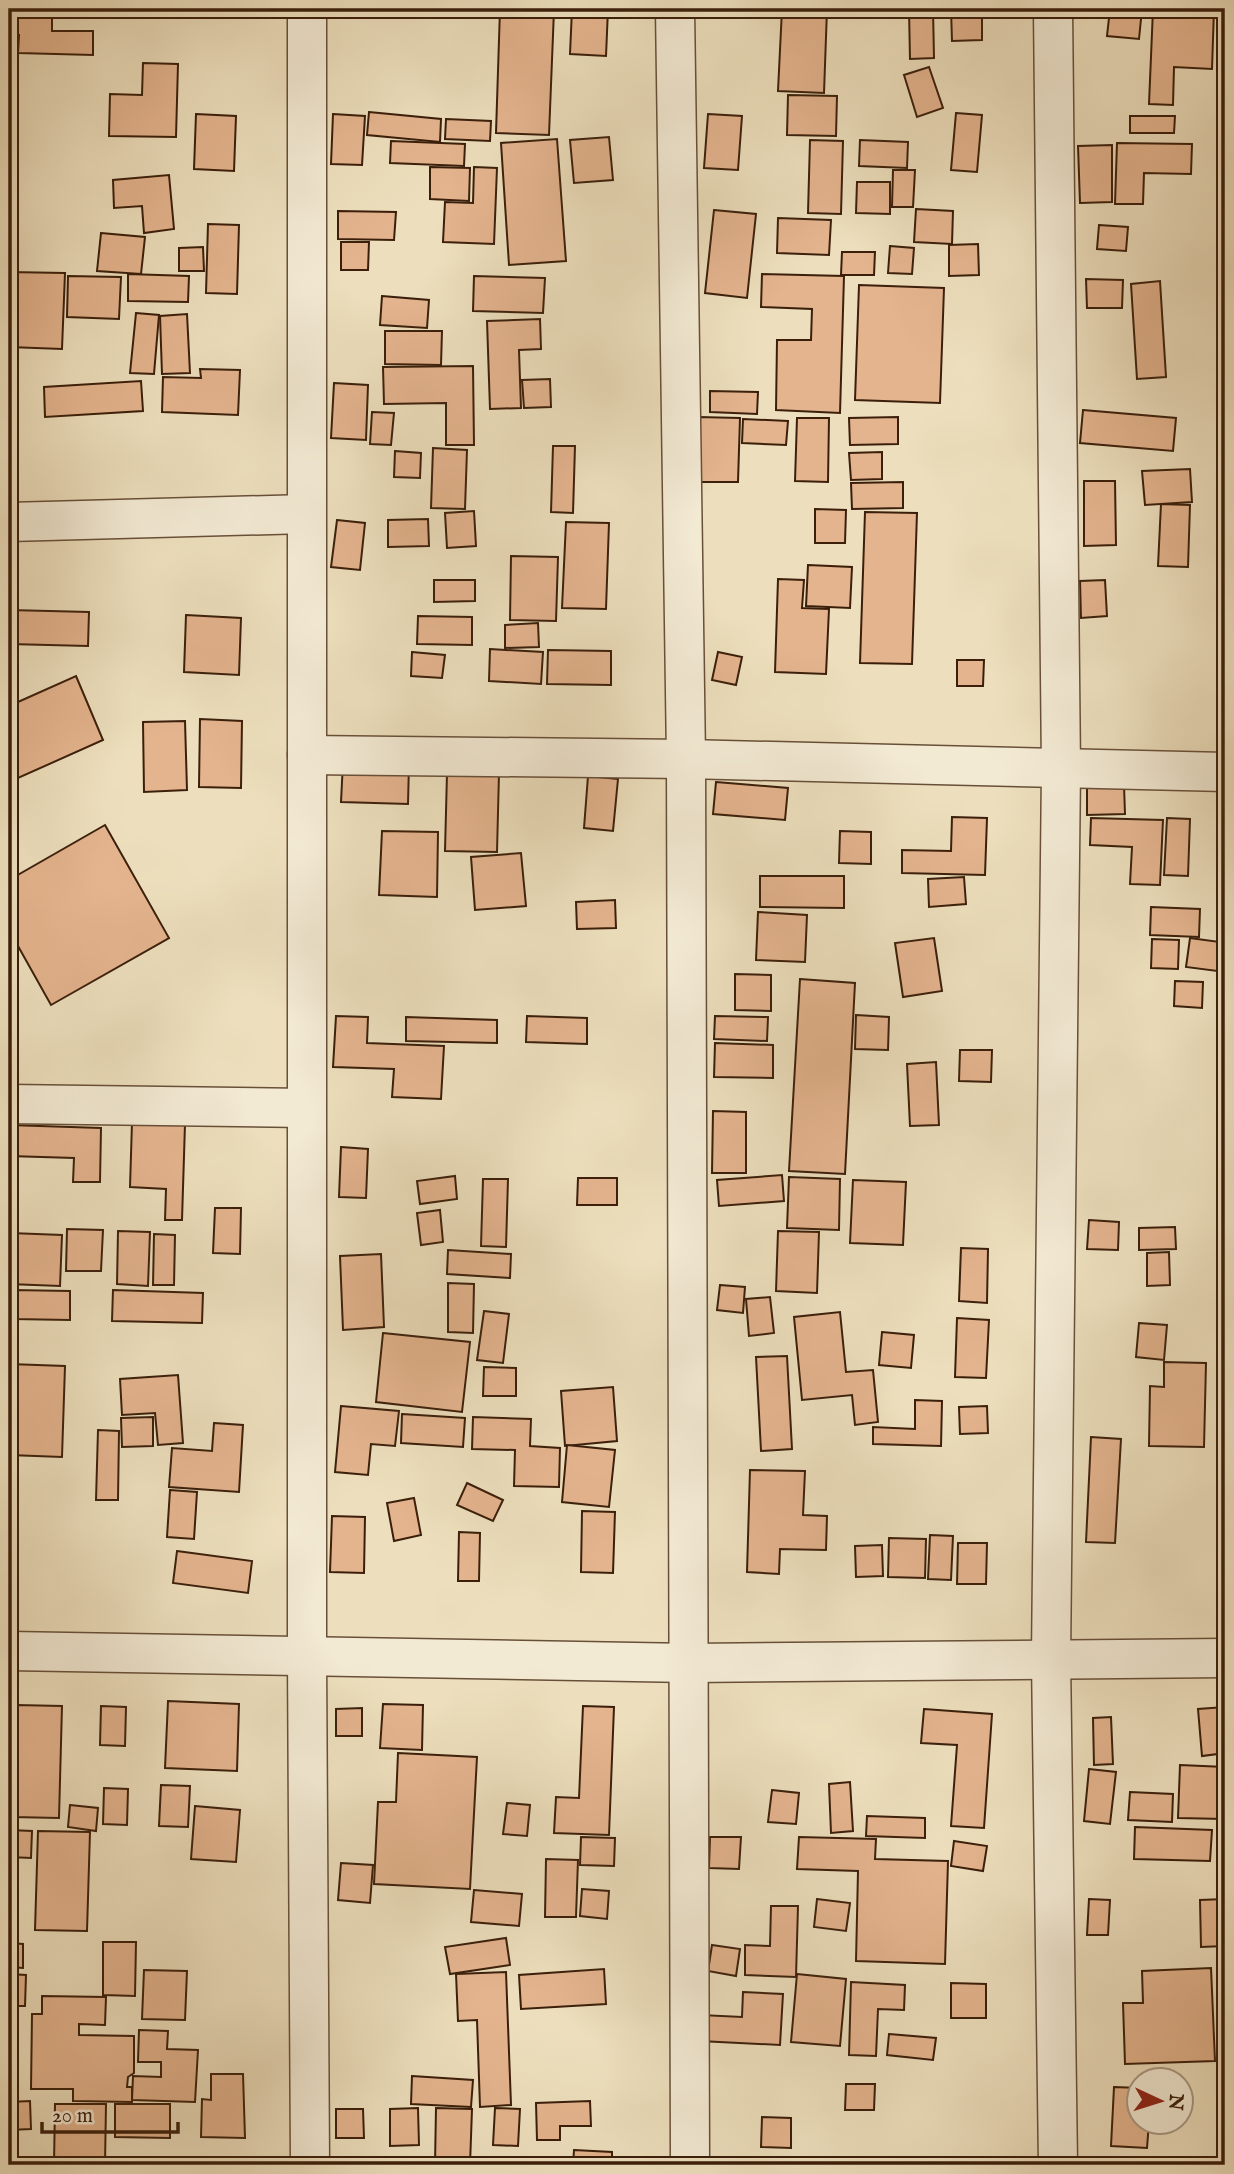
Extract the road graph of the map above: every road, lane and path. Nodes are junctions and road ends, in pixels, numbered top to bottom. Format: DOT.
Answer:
graph roads {
  1 [pos="307,9"];
  2 [pos="675,9"];
  3 [pos="1053,9"];
  4 [pos="306,514"];
  5 [pos="9,522"];
  6 [pos="307,755"];
  7 [pos="686,759"];
  8 [pos="1060,769"];
  9 [pos="1225,772"];
  10 [pos="9,1104"];
  11 [pos="306,1108"];
  12 [pos="9,1651"];
  13 [pos="307,1657"];
  14 [pos="1225,1657"];
  15 [pos="1051,1658"];
  16 [pos="690,1663"];
  17 [pos="310,2165"];
  18 [pos="690,2165"];
  19 [pos="1058,2165"];
  1 -- 4 [label="street"];
  2 -- 7 [label="street"];
  3 -- 8 [label="street"];
  4 -- 5 [label="street"];
  4 -- 6 [label="street"];
  6 -- 7 [label="street"];
  6 -- 11 [label="street"];
  7 -- 8 [label="street"];
  7 -- 16 [label="street"];
  8 -- 9 [label="street"];
  8 -- 15 [label="street"];
  10 -- 11 [label="street"];
  11 -- 13 [label="street"];
  12 -- 13 [label="street"];
  13 -- 16 [label="street"];
  13 -- 17 [label="street"];
  14 -- 15 [label="street"];
  15 -- 16 [label="street"];
  15 -- 19 [label="street"];
  16 -- 18 [label="street"];
}
